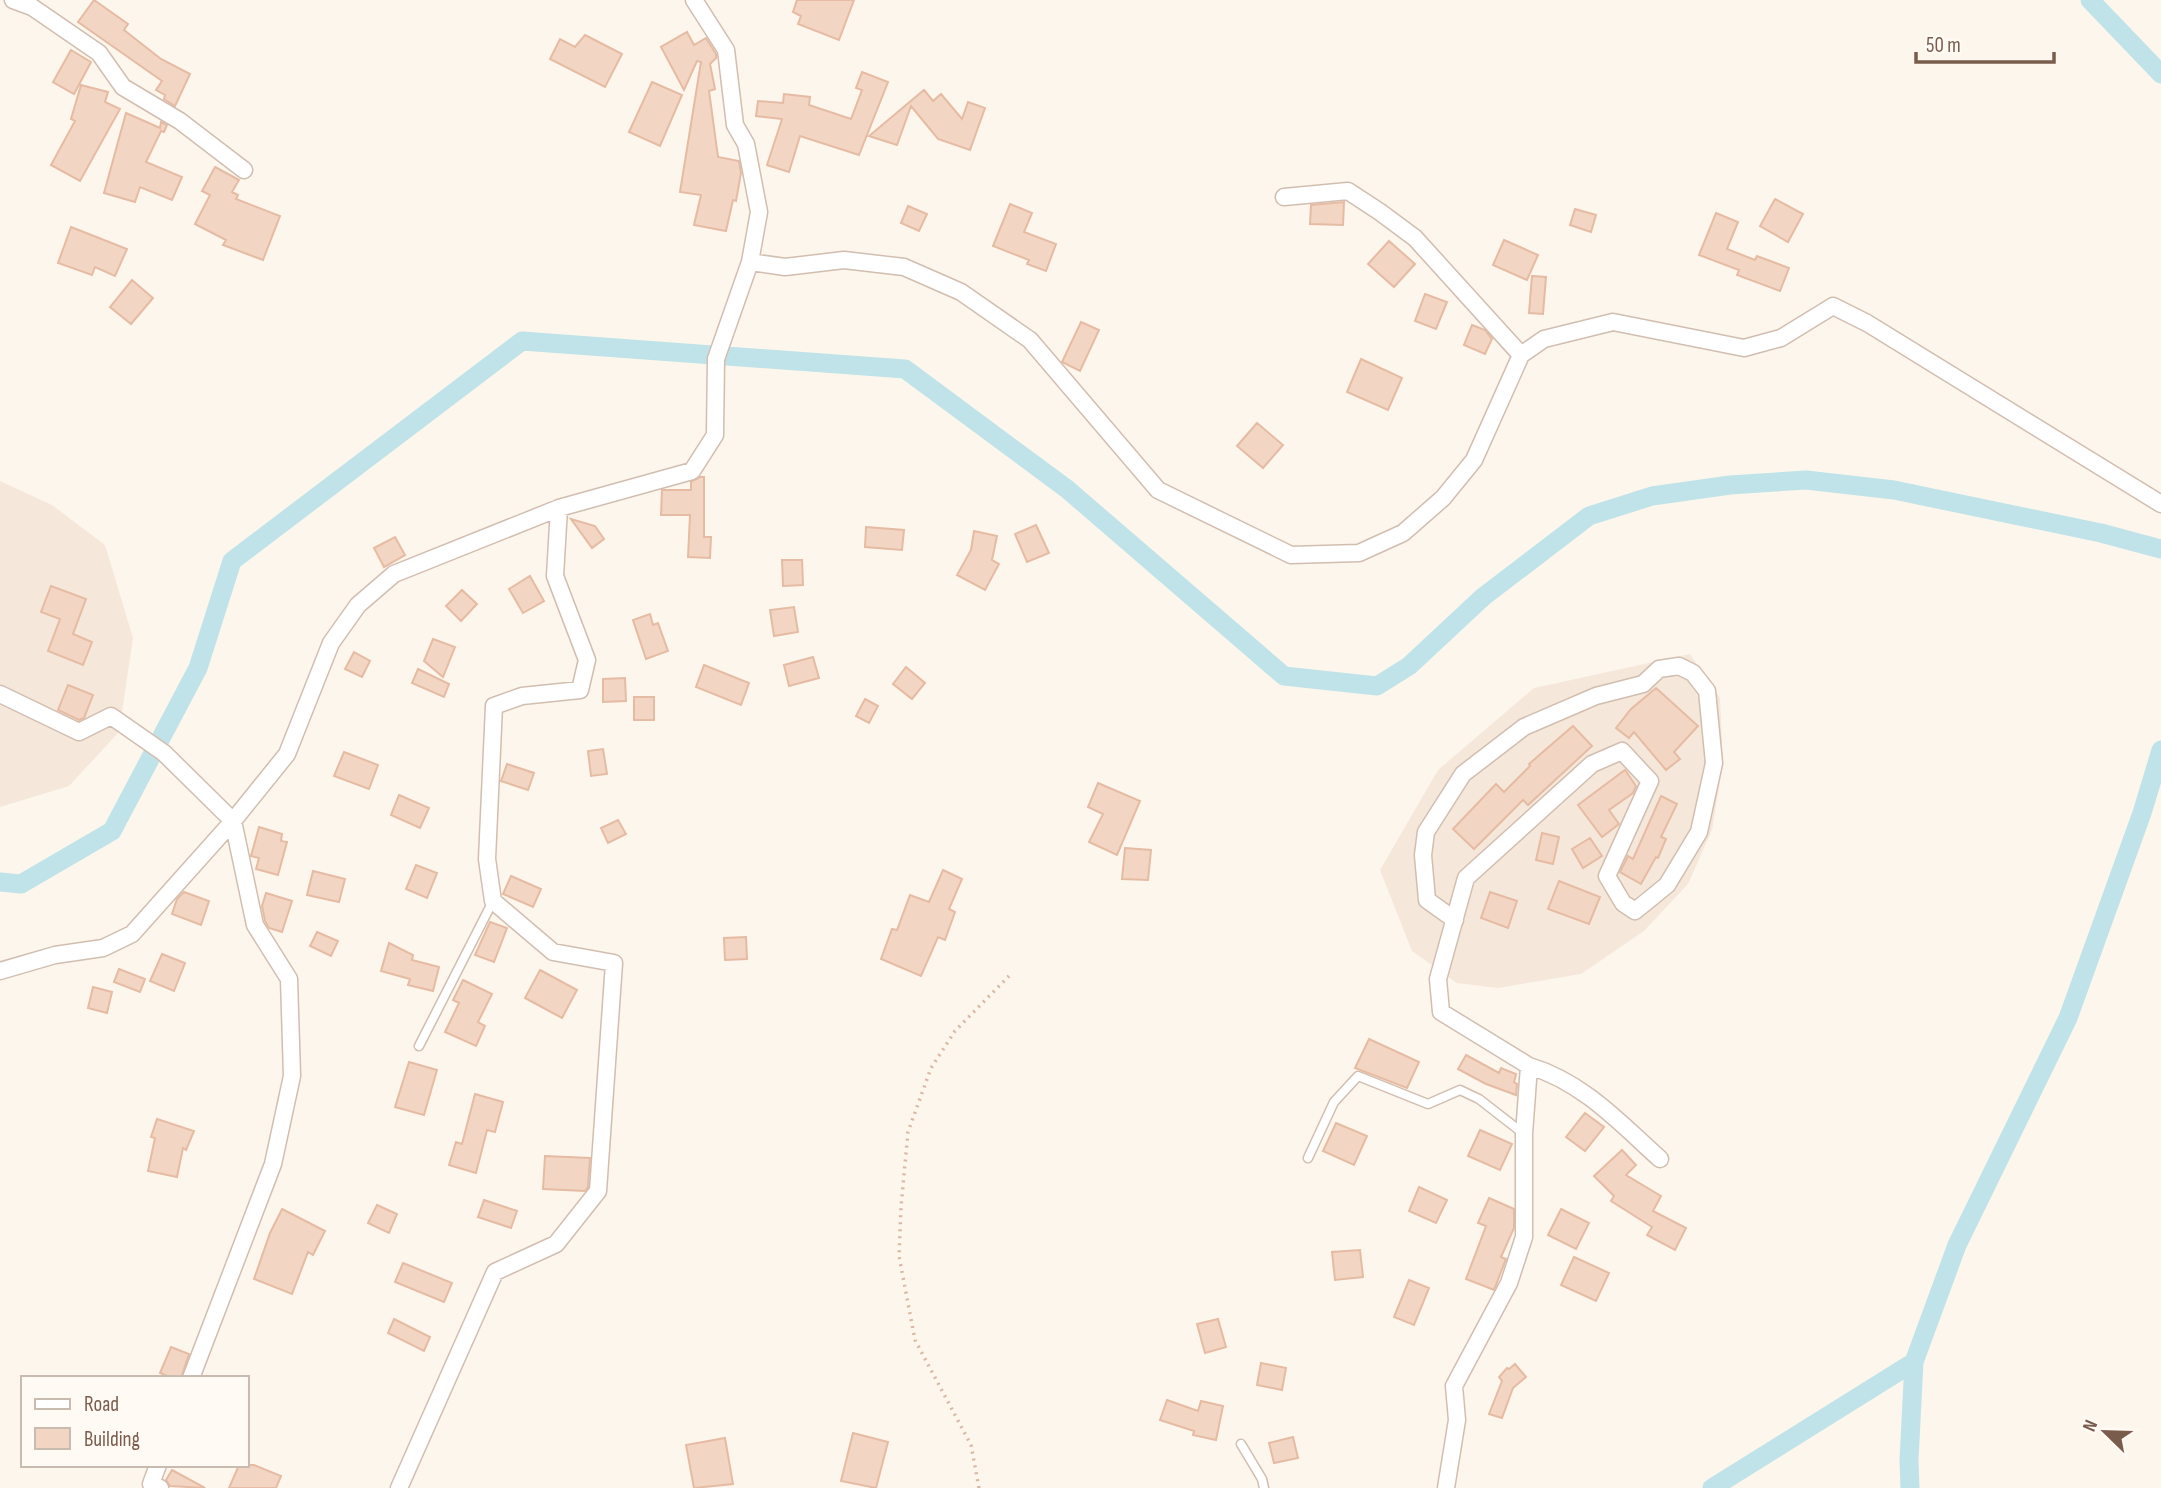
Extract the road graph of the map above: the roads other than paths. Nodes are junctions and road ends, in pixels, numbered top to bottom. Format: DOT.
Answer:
graph roads {
  1 [pos="13,0"];
  2 [pos="694,0"];
  3 [pos="244,170"];
  4 [pos="1284,197"];
  5 [pos="750,262"];
  6 [pos="1521,355"];
  7 [pos="2161,504"];
  8 [pos="559,508"];
  9 [pos="0,694"];
  10 [pos="233,821"];
  11 [pos="493,901"];
  12 [pos="1455,920"];
  13 [pos="0,971"];
  14 [pos="419,1045"];
  15 [pos="1530,1066"];
  16 [pos="1524,1134"];
  17 [pos="1308,1158"];
  18 [pos="1660,1159"];
  19 [pos="192,1376"];
  20 [pos="1241,1444"];
  21 [pos="157,1467"];
  22 [pos="160,1488"];
  23 [pos="399,1488"];
  24 [pos="1264,1488"];
  25 [pos="1446,1488"];
  1 -- 3 [label="street"];
  2 -- 5 [label="street"];
  4 -- 6 [label="street"];
  5 -- 6 [label="street"];
  5 -- 8 [label="street"];
  6 -- 7 [label="street"];
  8 -- 10 [label="street"];
  8 -- 11 [label="street"];
  9 -- 10 [label="street"];
  10 -- 13 [label="street"];
  10 -- 19 [label="street"];
  11 -- 14 [label="lane"];
  11 -- 23 [label="street"];
  12 -- 12 [label="street"];
  12 -- 15 [label="street"];
  15 -- 16 [label="street"];
  15 -- 18 [label="street"];
  16 -- 17 [label="lane"];
  16 -- 25 [label="street"];
  20 -- 24 [label="lane"];
  21 -- 22 [label="street"];
}
